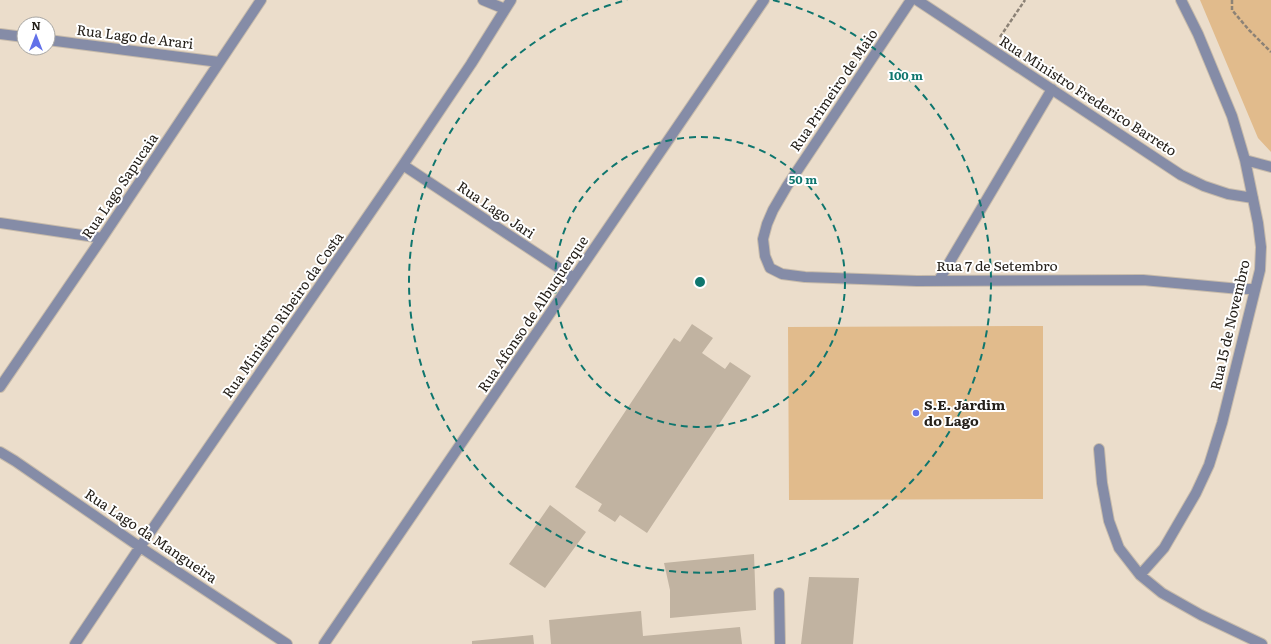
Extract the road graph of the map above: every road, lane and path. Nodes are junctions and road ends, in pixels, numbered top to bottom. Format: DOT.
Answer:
graph roads {
  1 [pos="261,0"];
  2 [pos="483,0"];
  3 [pos="511,0"];
  4 [pos="764,0"];
  5 [pos="911,0"];
  6 [pos="917,0"];
  7 [pos="1026,0"];
  8 [pos="1181,0"];
  9 [pos="1232,0"];
  10 [pos="505,9"];
  11 [pos="0,34"];
  12 [pos="16,36"];
  13 [pos="56,41"];
  14 [pos="992,49"];
  15 [pos="1271,52"];
  16 [pos="219,62"];
  17 [pos="1052,89"];
  18 [pos="1245,160"];
  19 [pos="403,165"];
  20 [pos="1271,168"];
  21 [pos="1252,198"];
  22 [pos="0,223"];
  23 [pos="102,238"];
  24 [pos="763,239"];
  25 [pos="574,278"];
  26 [pos="939,280"];
  27 [pos="1255,289"];
  28 [pos="0,387"];
  29 [pos="1099,449"];
  30 [pos="0,452"];
  31 [pos="140,547"];
  32 [pos="1140,575"];
  33 [pos="779,593"];
  34 [pos="75,644"];
  35 [pos="286,644"];
  36 [pos="324,644"];
  37 [pos="780,644"];
  38 [pos="1262,644"];
  1 -- 16 [label="street, Rua Lago Sapucaia"];
  2 -- 10 [label="street"];
  3 -- 10 [label="street, Rua Ministro Ribeiro da Costa"];
  4 -- 25 [label="street, Rua Afonso de Albuquerque"];
  5 -- 24 [label="street, Rua Primeiro de Maio"];
  6 -- 14 [label="street, Rua Ministro Frederico Barreto"];
  7 -- 14 [label="path"];
  8 -- 18 [label="street, Rua 15 de Novembro"];
  9 -- 15 [label="path"];
  10 -- 19 [label="street, Rua Ministro Ribeiro da Costa"];
  11 -- 12 [label="street"];
  13 -- 16 [label="street, Rua Lago de Arari"];
  14 -- 17 [label="street, Rua Ministro Frederico Barreto"];
  16 -- 23 [label="street, Rua Lago Sapucaia"];
  17 -- 21 [label="street, Rua Ministro Frederico Barreto"];
  17 -- 26 [label="street"];
  18 -- 20 [label="street"];
  18 -- 21 [label="street, Rua 15 de Novembro"];
  19 -- 25 [label="street, Rua Lago Jari"];
  19 -- 31 [label="street, Rua Ministro Ribeiro da Costa"];
  21 -- 27 [label="street, Rua 15 de Novembro"];
  22 -- 23 [label="street"];
  23 -- 28 [label="street, Rua Lago Sapucaia"];
  24 -- 26 [label="street, Rua 7 de Setembro"];
  25 -- 36 [label="street, Rua Afonso de Albuquerque"];
  26 -- 27 [label="street, Rua 7 de Setembro"];
  27 -- 32 [label="street, Rua 15 de Novembro"];
  29 -- 32 [label="street"];
  30 -- 31 [label="street, Rua Lago da Mangueira"];
  31 -- 34 [label="street, Rua Ministro Ribeiro da Costa"];
  31 -- 35 [label="street, Rua Lago da Mangueira"];
  32 -- 38 [label="street"];
  33 -- 37 [label="street"];
}
